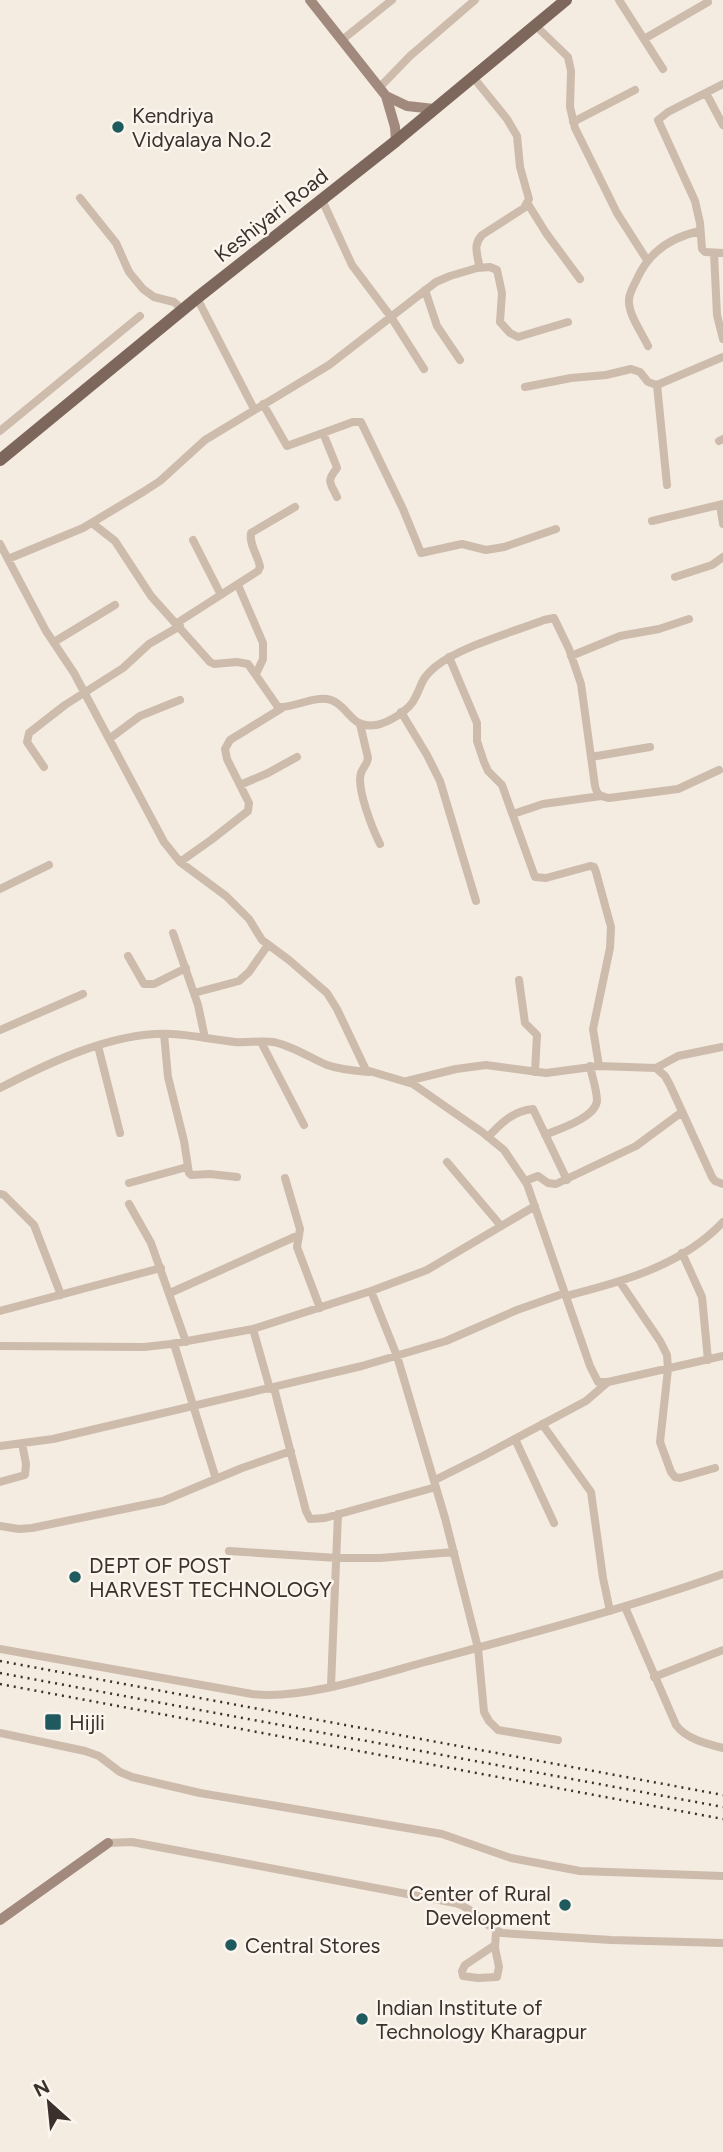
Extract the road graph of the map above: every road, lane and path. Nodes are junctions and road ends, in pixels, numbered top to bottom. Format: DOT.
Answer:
graph roads {
  1 [pos="310,0"];
  2 [pos="392,0"];
  3 [pos="475,0"];
  4 [pos="566,0"];
  5 [pos="619,0"];
  6 [pos="708,2"];
  7 [pos="535,25"];
  8 [pos="644,39"];
  9 [pos="342,40"];
  10 [pos="663,69"];
  11 [pos="473,77"];
  12 [pos="723,84"];
  13 [pos="635,90"];
  14 [pos="383,92"];
  15 [pos="706,93"];
  16 [pos="434,109"];
  17 [pos="573,122"];
  18 [pos="723,125"];
  19 [pos="396,141"];
  20 [pos="80,198"];
  21 [pos="322,200"];
  22 [pos="528,204"];
  23 [pos="700,231"];
  24 [pos="719,253"];
  25 [pos="647,260"];
  26 [pos="477,268"];
  27 [pos="580,279"];
  28 [pos="719,287"];
  29 [pos="425,290"];
  30 [pos="197,298"];
  31 [pos="183,310"];
  32 [pos="140,316"];
  33 [pos="391,317"];
  34 [pos="568,322"];
  35 [pos="723,339"];
  36 [pos="648,346"];
  37 [pos="723,357"];
  38 [pos="460,360"];
  39 [pos="424,369"];
  40 [pos="657,385"];
  41 [pos="525,387"];
  42 [pos="263,404"];
  43 [pos="254,409"];
  44 [pos="0,431"];
  45 [pos="323,433"];
  46 [pos="0,460"];
  47 [pos="667,485"];
  48 [pos="337,498"];
  49 [pos="721,505"];
  50 [pos="295,507"];
  51 [pos="652,521"];
  52 [pos="92,523"];
  53 [pos="723,524"];
  54 [pos="556,529"];
  55 [pos="194,540"];
  56 [pos="0,544"];
  57 [pos="723,557"];
  58 [pos="8,559"];
  59 [pos="675,577"];
  60 [pos="238,584"];
  61 [pos="221,595"];
  62 [pos="116,605"];
  63 [pos="689,620"];
  64 [pos="178,624"];
  65 [pos="54,642"];
  66 [pos="571,656"];
  67 [pos="449,657"];
  68 [pos="256,674"];
  69 [pos="84,693"];
  70 [pos="180,700"];
  71 [pos="282,708"];
  72 [pos="401,712"];
  73 [pos="360,724"];
  74 [pos="109,739"];
  75 [pos="650,747"];
  76 [pos="298,757"];
  77 [pos="591,757"];
  78 [pos="44,767"];
  79 [pos="719,770"];
  80 [pos="240,785"];
  81 [pos="601,796"];
  82 [pos="513,814"];
  83 [pos="380,844"];
  84 [pos="180,862"];
  85 [pos="49,865"];
  86 [pos="0,889"];
  87 [pos="476,901"];
  88 [pos="173,933"];
  89 [pos="268,945"];
  90 [pos="128,956"];
  91 [pos="186,968"];
  92 [pos="519,980"];
  93 [pos="194,993"];
  94 [pos="83,994"];
  95 [pos="0,1030"];
  96 [pos="164,1034"];
  97 [pos="205,1038"];
  98 [pos="261,1042"];
  99 [pos="99,1046"];
  100 [pos="722,1047"];
  101 [pos="594,1066"];
  102 [pos="656,1068"];
  103 [pos="369,1072"];
  104 [pos="535,1072"];
  105 [pos="407,1081"];
  106 [pos="0,1088"];
  107 [pos="682,1112"];
  108 [pos="304,1125"];
  109 [pos="120,1133"];
  110 [pos="545,1135"];
  111 [pos="488,1137"];
  112 [pos="447,1162"];
  113 [pos="187,1167"];
  114 [pos="237,1177"];
  115 [pos="285,1178"];
  116 [pos="566,1180"];
  117 [pos="525,1181"];
  118 [pos="129,1183"];
  119 [pos="723,1184"];
  120 [pos="0,1194"];
  121 [pos="129,1203"];
  122 [pos="534,1206"];
  123 [pos="723,1222"];
  124 [pos="501,1226"];
  125 [pos="299,1235"];
  126 [pos="681,1254"];
  127 [pos="161,1268"];
  128 [pos="620,1282"];
  129 [pos="371,1291"];
  130 [pos="170,1293"];
  131 [pos="566,1294"];
  132 [pos="61,1295"];
  133 [pos="320,1308"];
  134 [pos="0,1311"];
  135 [pos="253,1329"];
  136 [pos="186,1342"];
  137 [pos="174,1344"];
  138 [pos="0,1346"];
  139 [pos="397,1356"];
  140 [pos="723,1356"];
  141 [pos="708,1360"];
  142 [pos="668,1369"];
  143 [pos="608,1382"];
  144 [pos="272,1388"];
  145 [pos="194,1407"];
  146 [pos="542,1424"];
  147 [pos="515,1439"];
  148 [pos="22,1443"];
  149 [pos="0,1446"];
  150 [pos="291,1451"];
  151 [pos="715,1468"];
  152 [pos="216,1479"];
  153 [pos="0,1482"];
  154 [pos="435,1483"];
  155 [pos="338,1514"];
  156 [pos="554,1524"];
  157 [pos="0,1526"];
  158 [pos="229,1551"];
  159 [pos="454,1552"];
  160 [pos="337,1558"];
  161 [pos="723,1574"];
  162 [pos="625,1607"];
  163 [pos="610,1611"];
  164 [pos="478,1648"];
  165 [pos="0,1649"];
  166 [pos="723,1650"];
  167 [pos="654,1677"];
  168 [pos="331,1686"];
  169 [pos="0,1733"];
  170 [pos="558,1740"];
  171 [pos="723,1748"];
  172 [pos="108,1843"];
  173 [pos="723,1876"];
  174 [pos="0,1920"];
  175 [pos="496,1931"];
  176 [pos="723,1943"];
  177 [pos="495,1945"];
  1 -- 9 [label="street"];
  2 -- 9 [label="street"];
  3 -- 14 [label="street"];
  4 -- 7 [label="main road, Keshiyari Road"];
  5 -- 8 [label="street"];
  6 -- 8 [label="street"];
  7 -- 11 [label="main road, Keshiyari Road"];
  7 -- 17 [label="street"];
  8 -- 10 [label="street"];
  9 -- 14 [label="street"];
  11 -- 16 [label="main road, Keshiyari Road"];
  11 -- 22 [label="street"];
  12 -- 15 [label="street"];
  13 -- 17 [label="street"];
  14 -- 16 [label="street"];
  14 -- 19 [label="street"];
  15 -- 18 [label="street"];
  15 -- 23 [label="street"];
  16 -- 19 [label="main road, Keshiyari Road"];
  17 -- 25 [label="street"];
  19 -- 21 [label="main road, Keshiyari Road"];
  20 -- 31 [label="street"];
  21 -- 30 [label="main road, Keshiyari Road"];
  21 -- 33 [label="street"];
  22 -- 26 [label="street"];
  22 -- 27 [label="street"];
  23 -- 24 [label="street"];
  23 -- 25 [label="street"];
  24 -- 28 [label="street"];
  25 -- 36 [label="street"];
  26 -- 29 [label="street"];
  26 -- 34 [label="street"];
  28 -- 35 [label="street"];
  29 -- 33 [label="street"];
  29 -- 38 [label="street"];
  30 -- 31 [label="main road, Keshiyari Road"];
  30 -- 43 [label="street"];
  31 -- 46 [label="main road, Keshiyari Road"];
  32 -- 44 [label="street"];
  33 -- 39 [label="street"];
  33 -- 42 [label="street"];
  37 -- 40 [label="street"];
  40 -- 41 [label="street"];
  40 -- 47 [label="street"];
  42 -- 43 [label="street"];
  42 -- 45 [label="street"];
  43 -- 52 [label="street"];
  45 -- 48 [label="street"];
  45 -- 54 [label="street"];
  49 -- 51 [label="street"];
  49 -- 53 [label="street"];
  50 -- 60 [label="street"];
  52 -- 58 [label="street"];
  52 -- 64 [label="street"];
  55 -- 61 [label="street"];
  56 -- 58 [label="street"];
  57 -- 59 [label="street"];
  58 -- 65 [label="street"];
  60 -- 61 [label="street"];
  60 -- 68 [label="street"];
  61 -- 64 [label="street"];
  62 -- 65 [label="street"];
  63 -- 66 [label="street"];
  64 -- 68 [label="street"];
  64 -- 69 [label="street"];
  65 -- 69 [label="street"];
  66 -- 67 [label="street"];
  66 -- 77 [label="street"];
  67 -- 72 [label="street"];
  67 -- 82 [label="street"];
  68 -- 71 [label="street"];
  69 -- 74 [label="street"];
  69 -- 78 [label="street"];
  70 -- 74 [label="street"];
  71 -- 73 [label="street"];
  71 -- 80 [label="street"];
  72 -- 73 [label="street"];
  72 -- 87 [label="street"];
  73 -- 83 [label="street"];
  74 -- 84 [label="street"];
  75 -- 77 [label="street"];
  76 -- 80 [label="street"];
  77 -- 81 [label="street"];
  79 -- 81 [label="street"];
  80 -- 84 [label="street"];
  81 -- 82 [label="street"];
  82 -- 101 [label="street"];
  84 -- 89 [label="street"];
  85 -- 86 [label="street"];
  88 -- 91 [label="street"];
  89 -- 93 [label="street"];
  89 -- 103 [label="street"];
  90 -- 91 [label="street"];
  91 -- 93 [label="street"];
  92 -- 104 [label="street"];
  93 -- 97 [label="street"];
  94 -- 95 [label="street"];
  96 -- 97 [label="street"];
  96 -- 99 [label="street"];
  96 -- 113 [label="street"];
  97 -- 98 [label="street"];
  98 -- 103 [label="street"];
  98 -- 108 [label="street"];
  99 -- 106 [label="street"];
  99 -- 109 [label="street"];
  100 -- 102 [label="street"];
  101 -- 102 [label="street"];
  101 -- 104 [label="street"];
  101 -- 110 [label="street"];
  102 -- 107 [label="street"];
  103 -- 105 [label="street"];
  104 -- 105 [label="street"];
  105 -- 111 [label="street"];
  107 -- 116 [label="street"];
  107 -- 119 [label="street"];
  110 -- 111 [label="street"];
  110 -- 116 [label="street"];
  111 -- 117 [label="street"];
  112 -- 124 [label="street"];
  113 -- 114 [label="street"];
  113 -- 118 [label="street"];
  115 -- 125 [label="street"];
  116 -- 117 [label="street"];
  117 -- 122 [label="street"];
  120 -- 132 [label="street"];
  121 -- 127 [label="street"];
  122 -- 124 [label="street"];
  122 -- 131 [label="street"];
  123 -- 126 [label="street"];
  124 -- 129 [label="street"];
  125 -- 130 [label="street"];
  125 -- 133 [label="street"];
  126 -- 128 [label="street"];
  126 -- 141 [label="street"];
  127 -- 130 [label="street"];
  127 -- 132 [label="street"];
  128 -- 131 [label="street"];
  128 -- 142 [label="street"];
  129 -- 133 [label="street"];
  129 -- 139 [label="street"];
  130 -- 136 [label="street"];
  131 -- 139 [label="street"];
  131 -- 143 [label="street"];
  132 -- 134 [label="street"];
  133 -- 135 [label="street"];
  135 -- 136 [label="street"];
  135 -- 144 [label="street"];
  136 -- 137 [label="street"];
  137 -- 138 [label="street"];
  137 -- 145 [label="street"];
  139 -- 144 [label="street"];
  139 -- 154 [label="street"];
  140 -- 141 [label="street"];
  141 -- 142 [label="street"];
  142 -- 143 [label="street"];
  142 -- 151 [label="street"];
  143 -- 146 [label="street"];
  144 -- 145 [label="street"];
  144 -- 150 [label="street"];
  145 -- 148 [label="street"];
  145 -- 152 [label="street"];
  146 -- 147 [label="street"];
  146 -- 163 [label="street"];
  147 -- 154 [label="street"];
  147 -- 156 [label="street"];
  148 -- 149 [label="street"];
  148 -- 153 [label="street"];
  150 -- 152 [label="street"];
  150 -- 155 [label="street"];
  152 -- 157 [label="street"];
  154 -- 155 [label="street"];
  154 -- 159 [label="street"];
  155 -- 160 [label="street"];
  158 -- 160 [label="street"];
  159 -- 160 [label="street"];
  159 -- 164 [label="street"];
  160 -- 168 [label="street"];
  161 -- 162 [label="street"];
  162 -- 163 [label="street"];
  162 -- 167 [label="street"];
  163 -- 164 [label="street"];
  164 -- 168 [label="street"];
  164 -- 170 [label="street"];
  165 -- 168 [label="street"];
  166 -- 167 [label="street"];
  167 -- 171 [label="street"];
  169 -- 173 [label="street"];
  172 -- 174 [label="street"];
  172 -- 175 [label="street"];
  175 -- 176 [label="street"];
  175 -- 177 [label="street"];
  177 -- 177 [label="street"];
}
